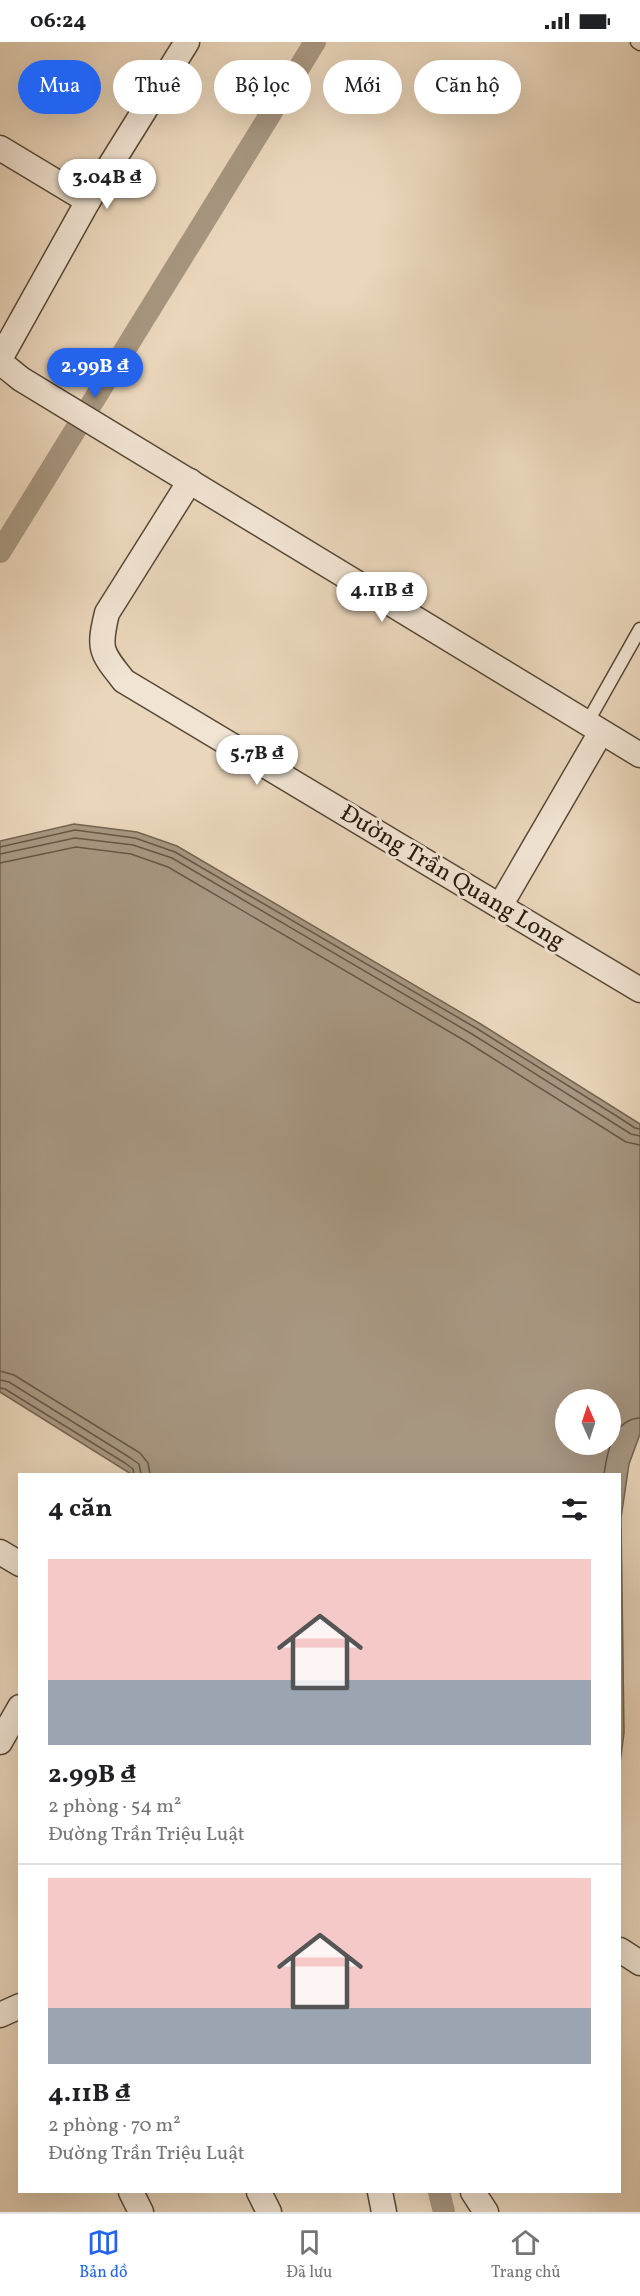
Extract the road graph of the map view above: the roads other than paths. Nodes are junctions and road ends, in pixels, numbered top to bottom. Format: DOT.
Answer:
graph roads {
  1 [pos="187,42"];
  2 [pos="0,148"];
  3 [pos="88,201"];
  4 [pos="0,361"];
  5 [pos="190,481"];
  6 [pos="640,628"];
  7 [pos="594,727"];
  8 [pos="640,755"];
  9 [pos="500,906"];
  10 [pos="640,990"];
  11 [pos="0,1552"];
  12 [pos="18,1563"];
  13 [pos="18,1710"];
  14 [pos="0,1742"];
  15 [pos="621,1951"];
  16 [pos="640,1963"];
  17 [pos="18,2007"];
  18 [pos="0,2014"];
  19 [pos="132,2193"];
  20 [pos="260,2193"];
  21 [pos="380,2193"];
  22 [pos="474,2193"];
  23 [pos="141,2212"];
  24 [pos="269,2212"];
  25 [pos="384,2212"];
  26 [pos="486,2212"];
  1 -- 3 [label="street"];
  2 -- 3 [label="street"];
  3 -- 4 [label="street"];
  4 -- 5 [label="street"];
  5 -- 7 [label="street"];
  5 -- 9 [label="street, Đường Trần Quang Long"];
  6 -- 7 [label="lane"];
  7 -- 8 [label="street"];
  7 -- 9 [label="street"];
  9 -- 10 [label="street, Đường Trần Quang Long"];
  11 -- 12 [label="street"];
  13 -- 14 [label="street"];
  15 -- 16 [label="street"];
  17 -- 18 [label="street"];
  19 -- 23 [label="street"];
  20 -- 24 [label="street"];
  21 -- 25 [label="street"];
  22 -- 26 [label="street"];
}
